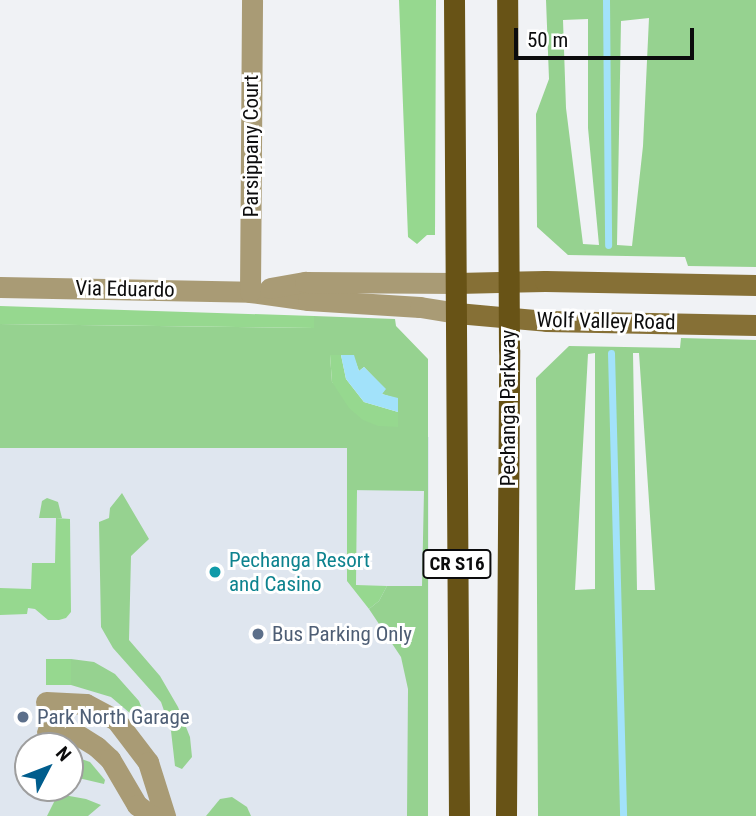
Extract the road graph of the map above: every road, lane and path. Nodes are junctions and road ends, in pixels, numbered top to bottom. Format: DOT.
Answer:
graph roads {
  1 [pos="252,0"];
  2 [pos="454,0"];
  3 [pos="507,0"];
  4 [pos="508,282"];
  5 [pos="457,283"];
  6 [pos="756,285"];
  7 [pos="0,287"];
  8 [pos="250,292"];
  9 [pos="457,313"];
  10 [pos="508,318"];
  11 [pos="756,325"];
  12 [pos="47,702"];
  13 [pos="84,739"];
  14 [pos="152,816"];
  15 [pos="165,816"];
  16 [pos="459,816"];
  17 [pos="506,816"];
  1 -- 8 [label="street, Parsippany Court"];
  2 -- 5 [label="main road, CR S16"];
  3 -- 4 [label="main road, Pechanga Parkway / CR S16"];
  4 -- 5 [label="main road, Wolf Valley Road"];
  4 -- 6 [label="main road, Wolf Valley Road"];
  4 -- 10 [label="main road, Pechanga Parkway / CR S16"];
  5 -- 8 [label="street, Via Eduardo"];
  5 -- 9 [label="main road, CR S16"];
  7 -- 8 [label="street, Via Eduardo"];
  8 -- 9 [label="street, Via Eduardo"];
  9 -- 10 [label="main road, Wolf Valley Road"];
  9 -- 16 [label="main road, CR S16"];
  10 -- 11 [label="main road, Wolf Valley Road"];
  10 -- 17 [label="main road, Pechanga Parkway / CR S16"];
  12 -- 15 [label="street"];
  13 -- 14 [label="street"];
}
